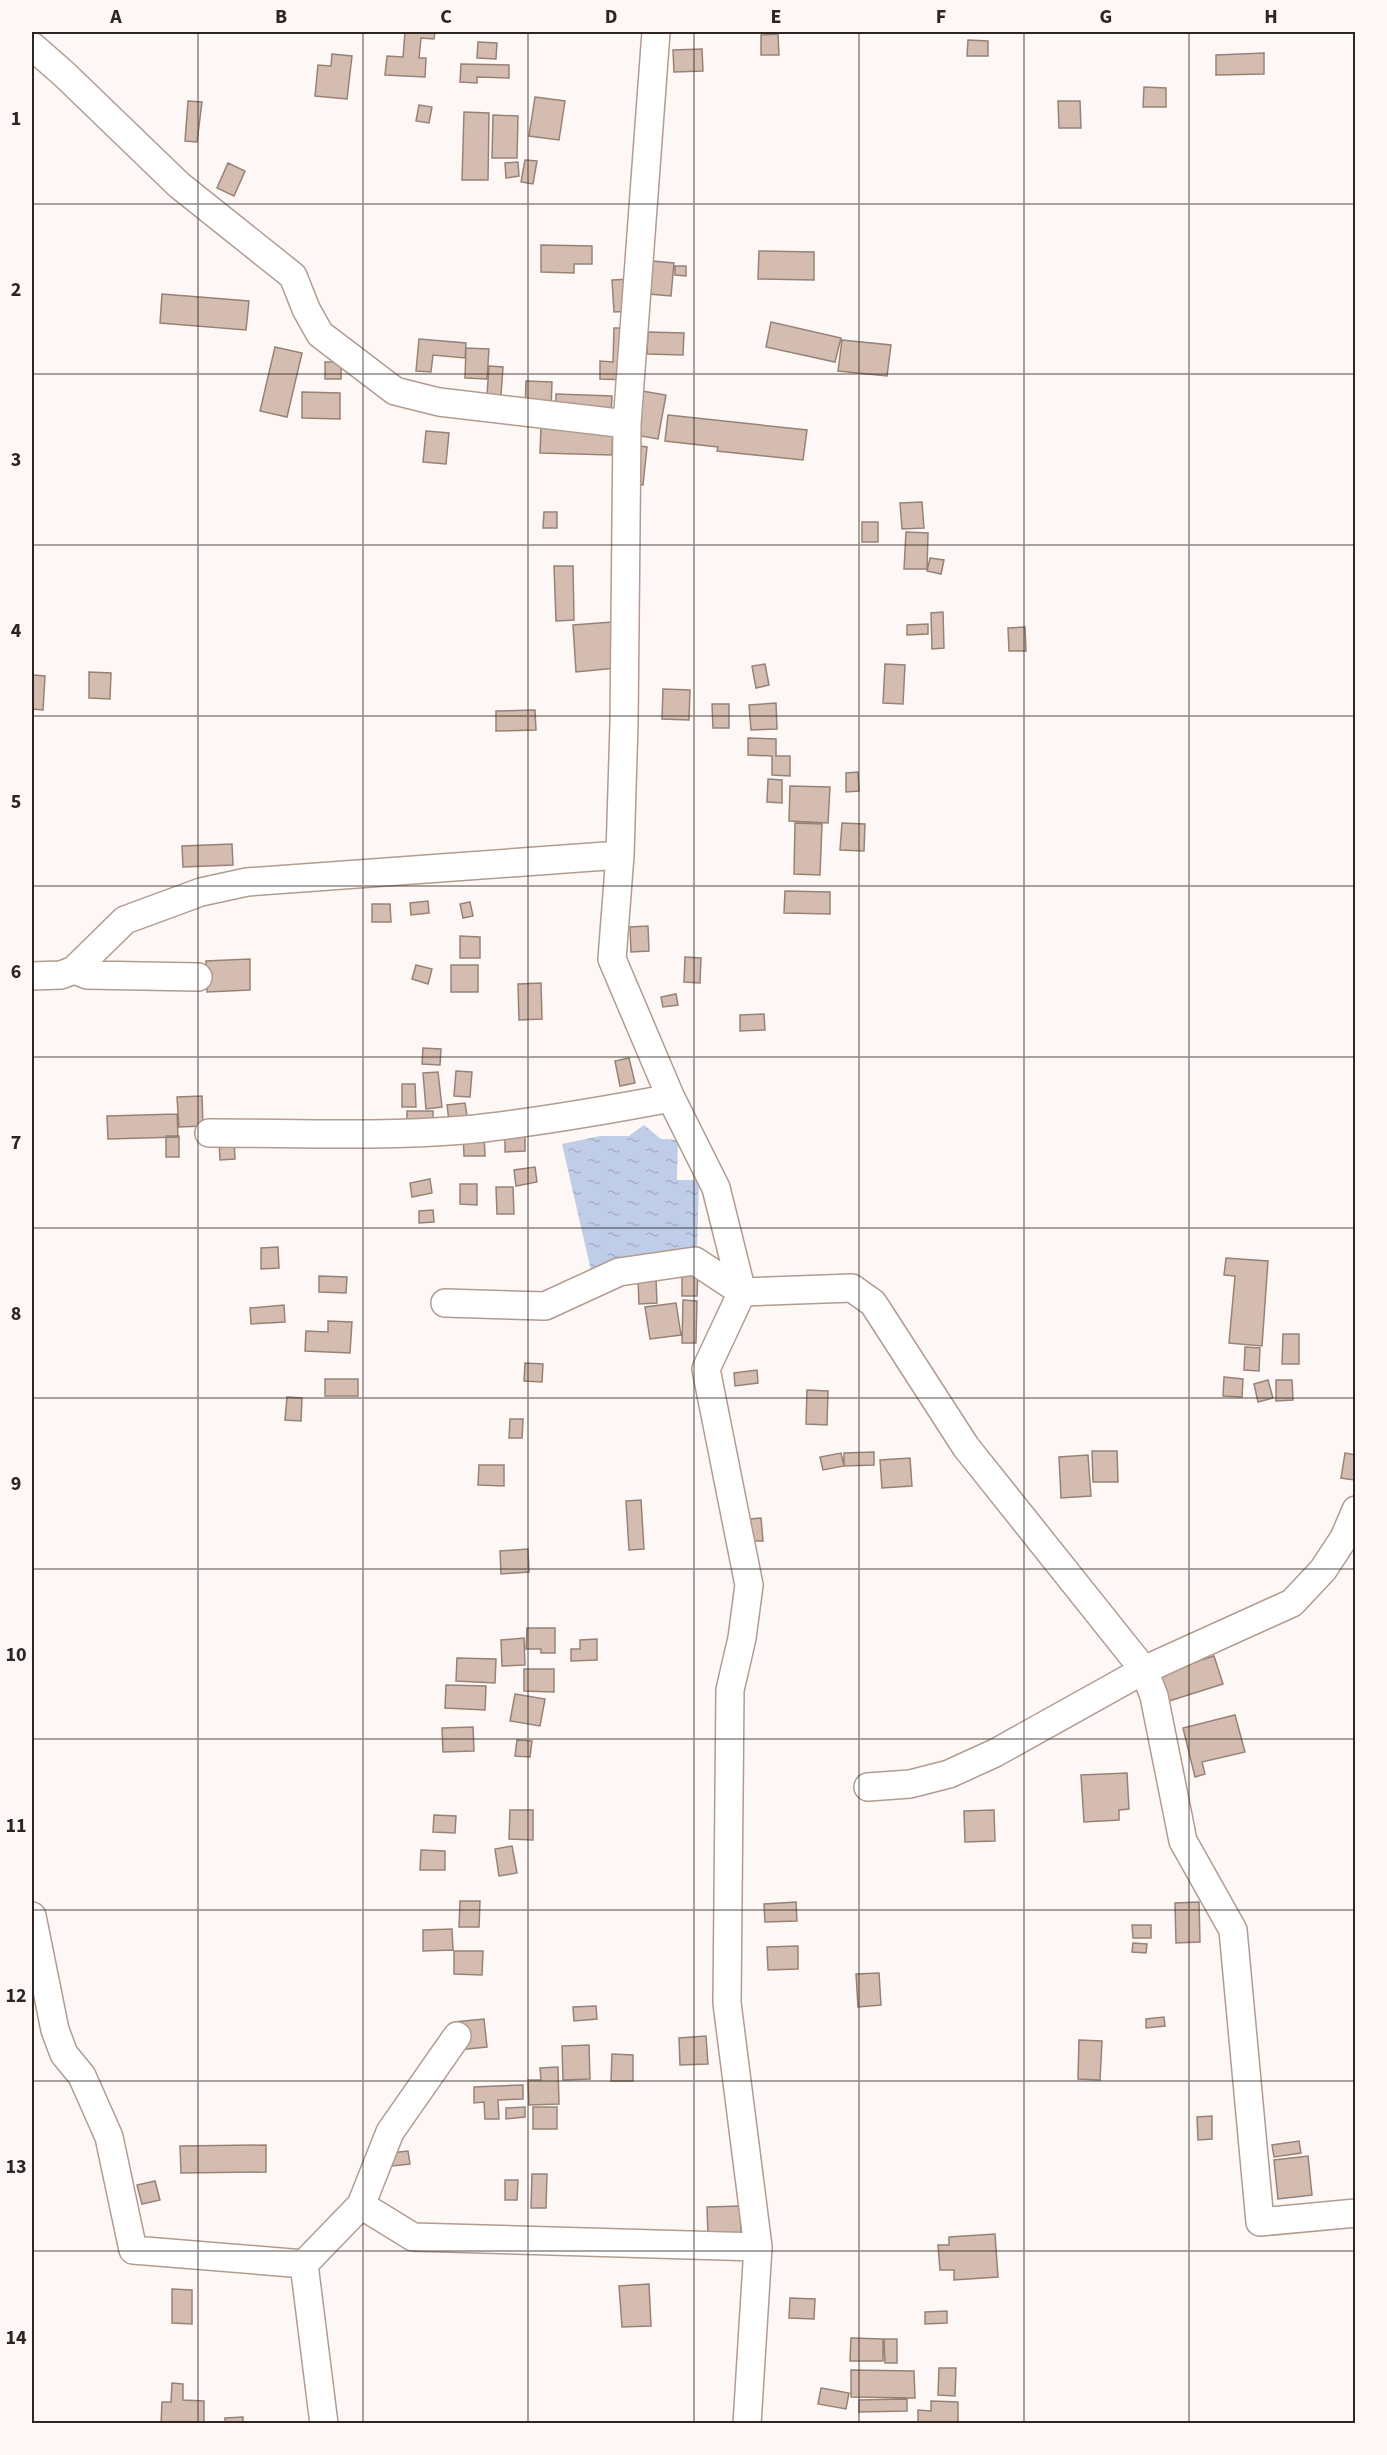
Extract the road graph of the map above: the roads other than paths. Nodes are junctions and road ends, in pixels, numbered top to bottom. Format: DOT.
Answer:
graph roads {
  1 [pos="656,32"];
  2 [pos="32,46"];
  3 [pos="627,424"];
  4 [pos="620,855"];
  5 [pos="74,970"];
  6 [pos="32,976"];
  7 [pos="198,976"];
  8 [pos="671,1098"];
  9 [pos="209,1133"];
  10 [pos="742,1292"];
  11 [pos="445,1304"];
  12 [pos="1356,1510"];
  13 [pos="1144,1670"];
  14 [pos="868,1787"];
  15 [pos="32,1916"];
  16 [pos="457,2036"];
  17 [pos="361,2205"];
  18 [pos="1356,2213"];
  19 [pos="758,2247"];
  20 [pos="304,2264"];
  21 [pos="324,2424"];
  22 [pos="747,2424"];
  1 -- 3 [label="street"];
  2 -- 3 [label="street"];
  3 -- 4 [label="street"];
  4 -- 5 [label="street"];
  4 -- 8 [label="street"];
  5 -- 6 [label="street"];
  5 -- 7 [label="street"];
  8 -- 9 [label="street"];
  8 -- 10 [label="street"];
  10 -- 11 [label="street"];
  10 -- 13 [label="street"];
  10 -- 19 [label="street"];
  12 -- 13 [label="street"];
  13 -- 14 [label="street"];
  13 -- 18 [label="street"];
  15 -- 20 [label="street"];
  16 -- 17 [label="street"];
  17 -- 19 [label="street"];
  17 -- 20 [label="street"];
  19 -- 22 [label="street"];
  20 -- 21 [label="street"];
}
